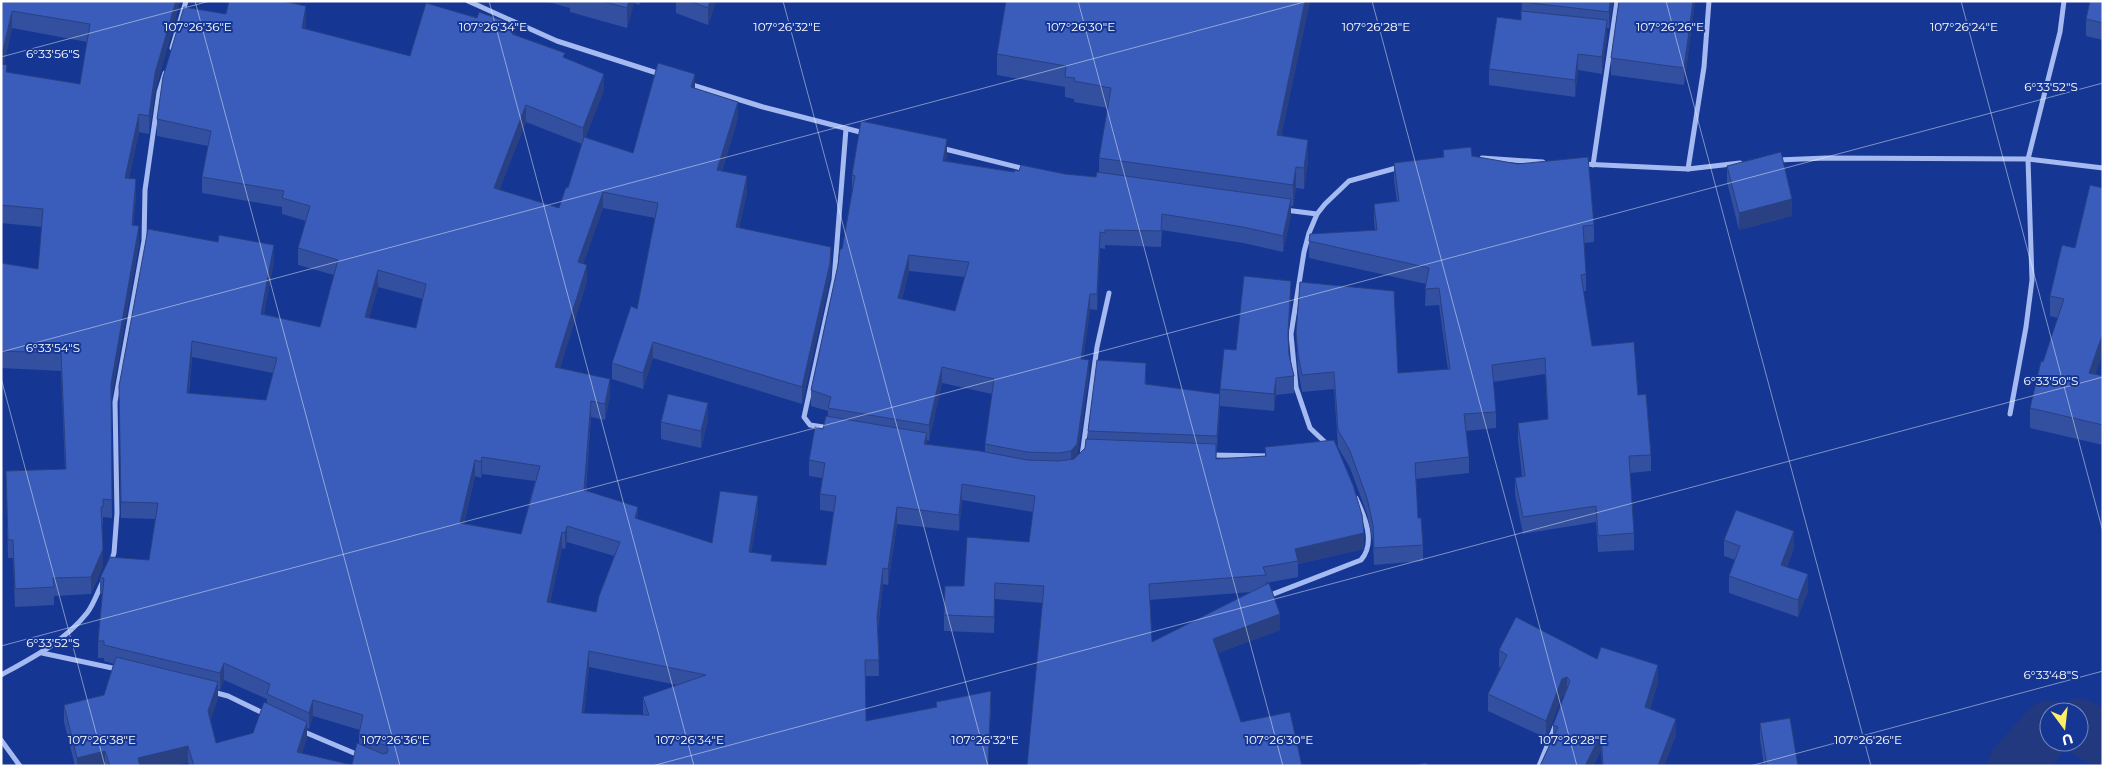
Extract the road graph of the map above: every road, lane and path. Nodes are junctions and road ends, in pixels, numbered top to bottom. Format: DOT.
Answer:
graph roads {
  1 [pos="186,1"];
  2 [pos="468,1"];
  3 [pos="1617,1"];
  4 [pos="1709,1"];
  5 [pos="2064,1"];
  6 [pos="1603,32"];
  7 [pos="1612,33"];
  8 [pos="170,56"];
  9 [pos="167,65"];
  10 [pos="670,77"];
  11 [pos="679,80"];
  12 [pos="846,129"];
  13 [pos="875,135"];
  14 [pos="933,147"];
  15 [pos="1476,158"];
  16 [pos="2028,159"];
  17 [pos="1772,160"];
  18 [pos="1554,163"];
  19 [pos="1744,163"];
  20 [pos="1574,164"];
  21 [pos="1407,165"];
  22 [pos="1593,165"];
  23 [pos="2103,168"];
  24 [pos="1688,169"];
  25 [pos="1035,172"];
  26 [pos="1279,209"];
  27 [pos="1317,214"];
  28 [pos="1109,293"];
  29 [pos="2010,414"];
  30 [pos="840,430"];
  31 [pos="1083,450"];
  32 [pos="1091,451"];
  33 [pos="1336,452"];
  34 [pos="1203,455"];
  35 [pos="1277,456"];
  36 [pos="1081,462"];
  37 [pos="1355,495"];
  38 [pos="108,570"];
  39 [pos="105,578"];
  40 [pos="1266,596"];
  41 [pos="42,653"];
  42 [pos="125,671"];
  43 [pos="1,675"];
  44 [pos="209,691"];
  45 [pos="1559,715"];
  46 [pos="271,717"];
  47 [pos="297,729"];
  48 [pos="1,740"];
  49 [pos="366,758"];
  50 [pos="20,766"];
  51 [pos="1540,766"];
  1 -- 8 [label="street"];
  2 -- 10 [label="street"];
  3 -- 7 [label="street"];
  4 -- 24 [label="street"];
  5 -- 16 [label="street"];
  6 -- 7 [label="street"];
  7 -- 22 [label="street"];
  9 -- 38 [label="street"];
  11 -- 12 [label="street"];
  12 -- 13 [label="street"];
  12 -- 30 [label="street"];
  14 -- 25 [label="street"];
  15 -- 18 [label="street"];
  16 -- 17 [label="street"];
  16 -- 23 [label="street"];
  16 -- 29 [label="street"];
  19 -- 24 [label="street"];
  20 -- 22 [label="street"];
  21 -- 27 [label="street"];
  22 -- 24 [label="street"];
  26 -- 27 [label="street"];
  27 -- 33 [label="street"];
  28 -- 31 [label="street"];
  31 -- 32 [label="street"];
  31 -- 36 [label="street"];
  34 -- 35 [label="street"];
  37 -- 40 [label="street"];
  39 -- 41 [label="street"];
  41 -- 42 [label="street"];
  41 -- 43 [label="street"];
  44 -- 46 [label="street"];
  45 -- 51 [label="street"];
  47 -- 49 [label="street"];
  48 -- 50 [label="street"];
}
